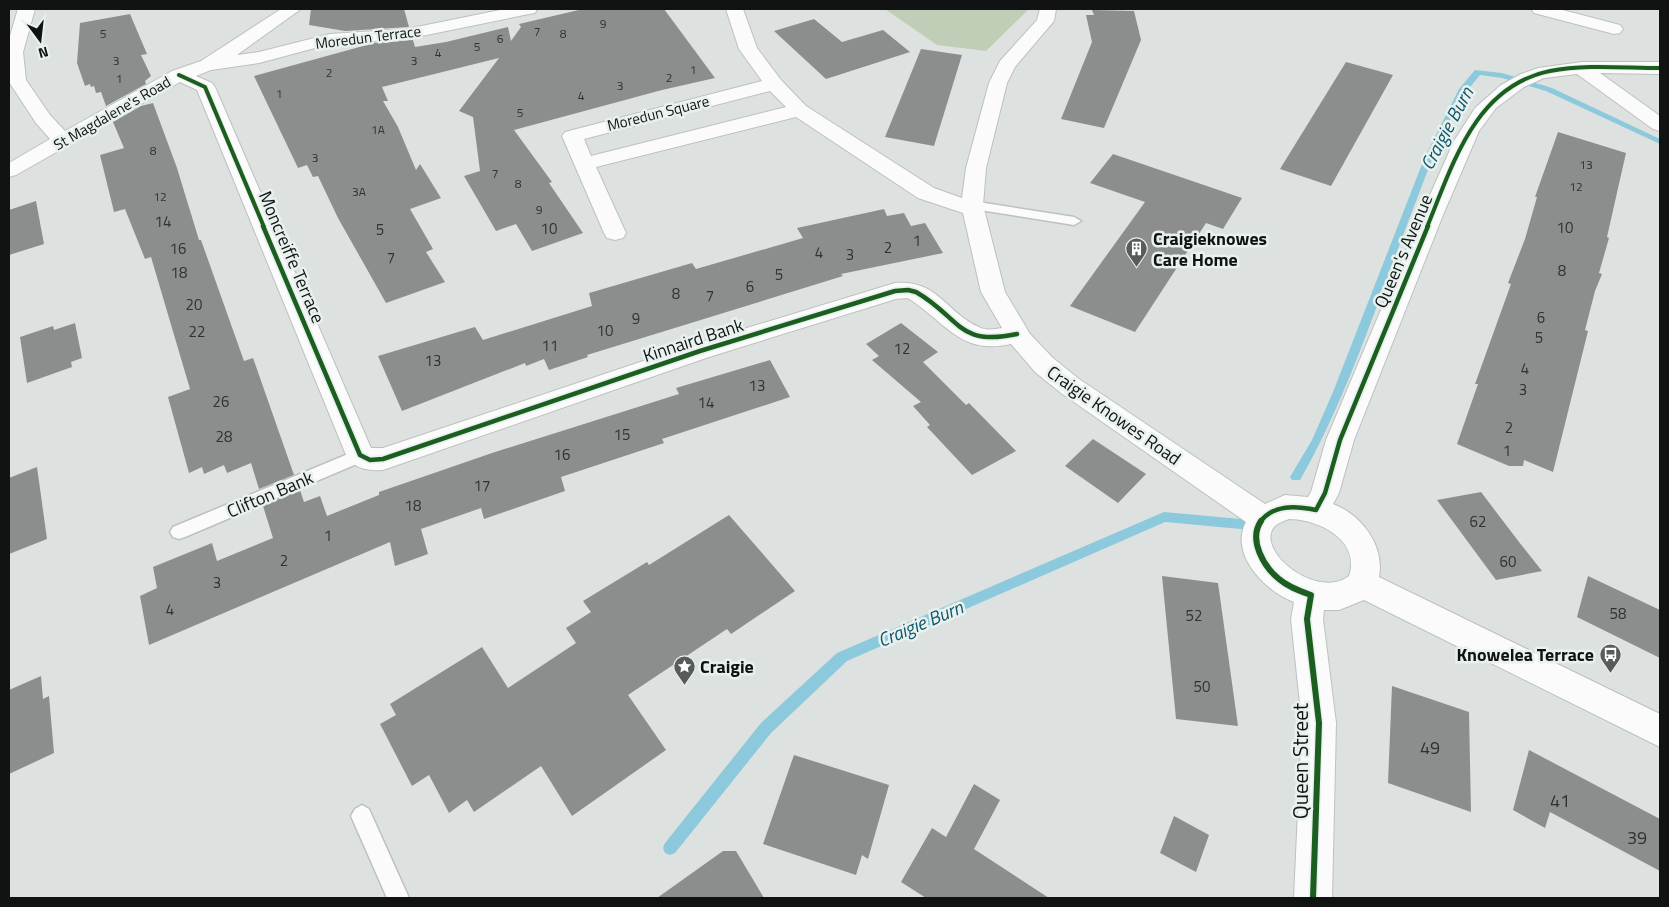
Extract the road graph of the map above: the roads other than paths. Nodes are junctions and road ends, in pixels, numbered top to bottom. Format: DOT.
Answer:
graph roads {
  1 [pos="26,9"];
  2 [pos="292,9"];
  3 [pos="530,9"];
  4 [pos="734,9"];
  5 [pos="1048,9"];
  6 [pos="1540,9"];
  7 [pos="1614,29"];
  8 [pos="208,65"];
  9 [pos="1583,68"];
  10 [pos="1660,68"];
  11 [pos="179,75"];
  12 [pos="774,84"];
  13 [pos="799,110"];
  14 [pos="1660,125"];
  15 [pos="64,140"];
  16 [pos="584,164"];
  17 [pos="9,172"];
  18 [pos="972,205"];
  19 [pos="1074,221"];
  20 [pos="615,233"];
  21 [pos="1017,334"];
  22 [pos="365,458"];
  23 [pos="1316,510"];
  24 [pos="1263,518"];
  25 [pos="179,532"];
  26 [pos="1361,583"];
  27 [pos="1311,595"];
  28 [pos="1660,731"];
  29 [pos="362,816"];
  30 [pos="398,898"];
  31 [pos="1313,898"];
  1 -- 15 [label="street"];
  2 -- 8 [label="street, St Magdalene's Road"];
  3 -- 8 [label="street, Moredun Terrace"];
  4 -- 12 [label="street"];
  5 -- 18 [label="street, Craigie Knowes Road"];
  6 -- 7 [label="street"];
  8 -- 11 [label="street, St Magdalene's Road"];
  9 -- 10 [label="street, Queen's Avenue"];
  9 -- 14 [label="street"];
  9 -- 23 [label="street, Queen's Avenue"];
  11 -- 15 [label="street, St Magdalene's Road"];
  11 -- 22 [label="street, Moncreiffe Terrace"];
  12 -- 13 [label="street"];
  12 -- 16 [label="street, Moredun Square"];
  13 -- 16 [label="street, Moredun Square"];
  13 -- 18 [label="street"];
  15 -- 17 [label="street, St Magdalene's Road"];
  16 -- 20 [label="street, Moredun Square"];
  18 -- 19 [label="lane"];
  18 -- 21 [label="street, Craigie Knowes Road"];
  21 -- 22 [label="street, Kinnaird Bank"];
  21 -- 24 [label="street, Craigie Knowes Road"];
  22 -- 25 [label="lane, Clifton Bank"];
  23 -- 24 [label="street"];
  23 -- 26 [label="street"];
  24 -- 27 [label="street"];
  26 -- 27 [label="street"];
  26 -- 28 [label="street"];
  27 -- 31 [label="street, Queen Street"];
  29 -- 30 [label="lane"];
}
